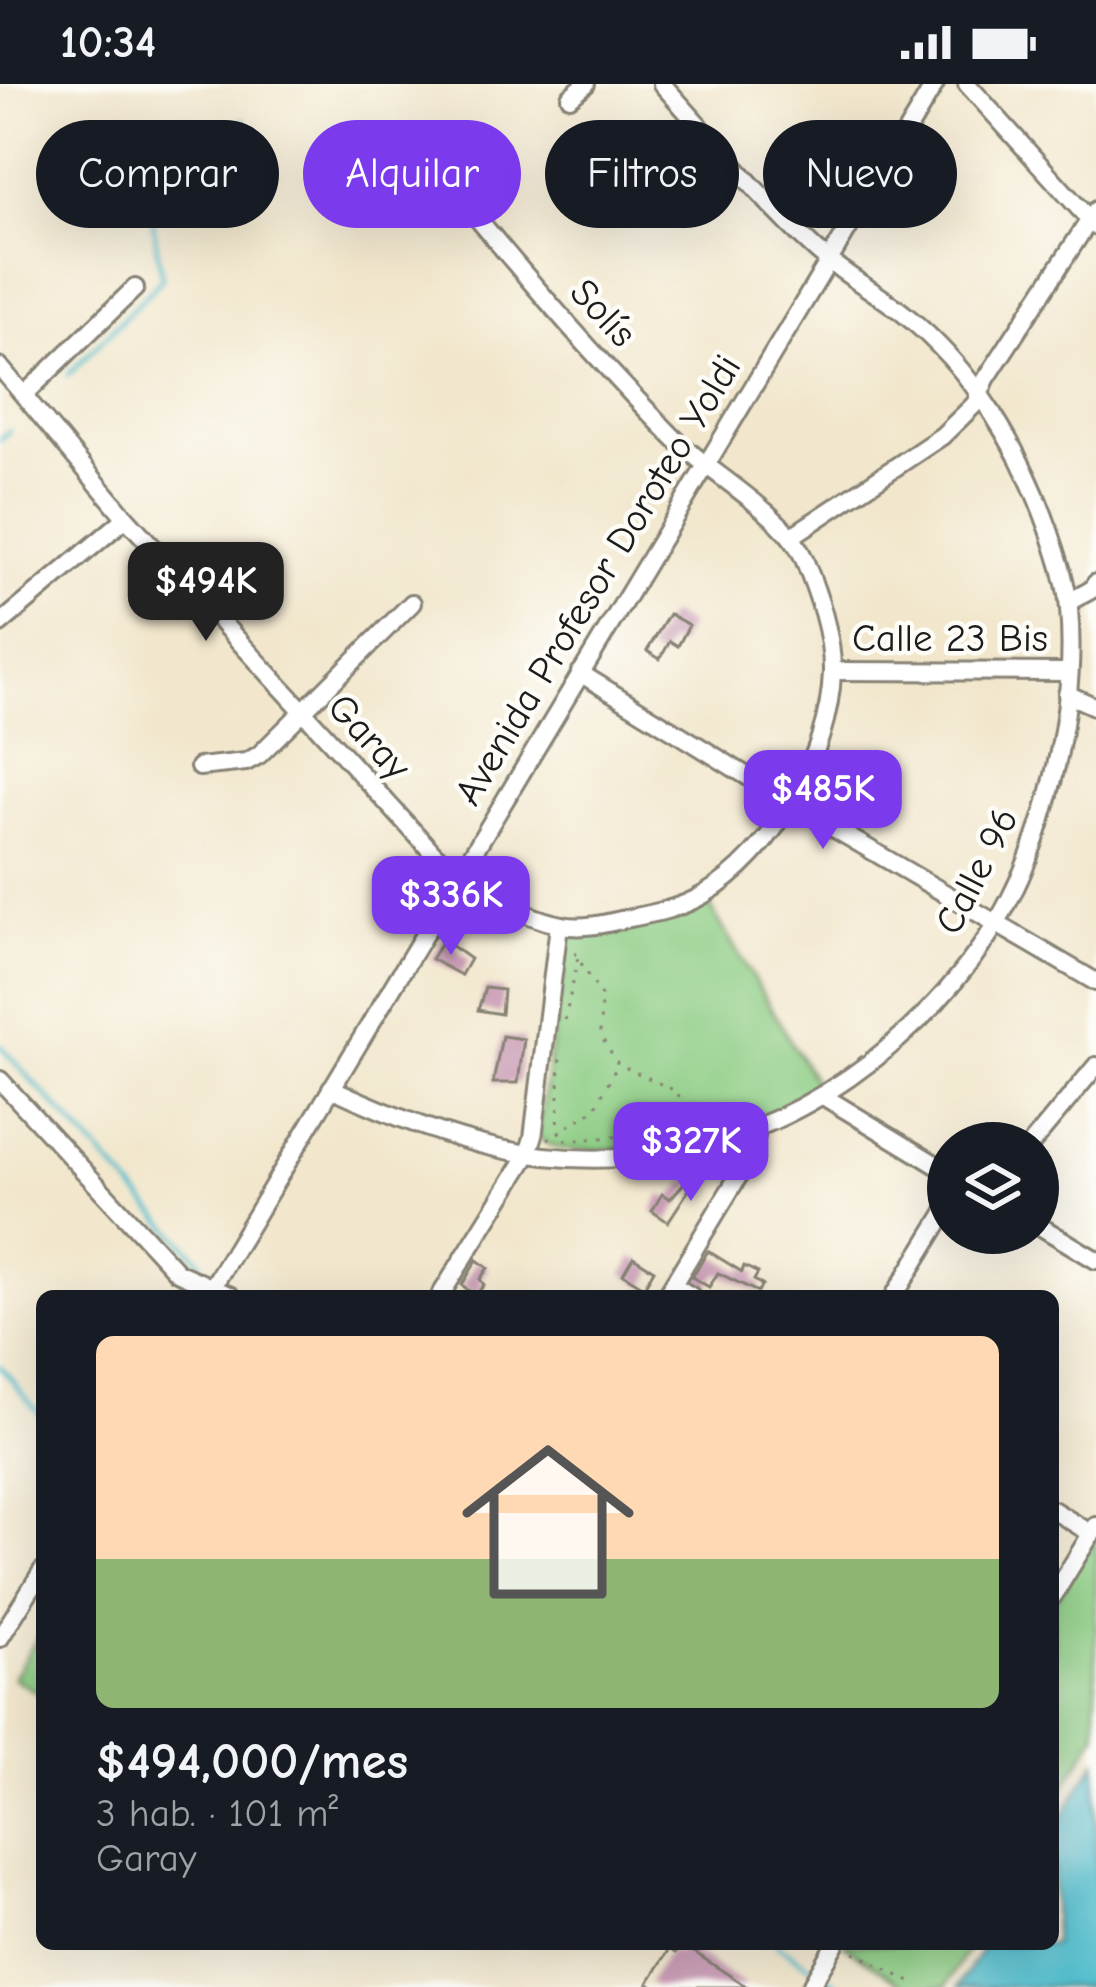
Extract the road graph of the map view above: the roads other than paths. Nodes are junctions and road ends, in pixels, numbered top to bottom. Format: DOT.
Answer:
graph roads {
  1 [pos="586,84"];
  2 [pos="662,84"];
  3 [pos="935,84"];
  4 [pos="967,84"];
  5 [pos="570,97"];
  6 [pos="1094,219"];
  7 [pos="485,228"];
  8 [pos="828,260"];
  9 [pos="135,288"];
  10 [pos="0,367"];
  11 [pos="979,394"];
  12 [pos="24,395"];
  13 [pos="706,464"];
  14 [pos="126,518"];
  15 [pos="792,536"];
  16 [pos="1096,583"];
  17 [pos="412,602"];
  18 [pos="1069,602"];
  19 [pos="0,624"];
  20 [pos="832,671"];
  21 [pos="1068,672"];
  22 [pos="580,673"];
  23 [pos="1067,694"];
  24 [pos="1096,707"];
  25 [pos="300,711"];
  26 [pos="199,767"];
  27 [pos="789,802"];
  28 [pos="459,875"];
  29 [pos="996,922"];
  30 [pos="559,930"];
  31 [pos="1096,982"];
  32 [pos="1096,1066"];
  33 [pos="0,1080"];
  34 [pos="331,1088"];
  35 [pos="823,1096"];
  36 [pos="1050,1122"];
  37 [pos="758,1129"];
  38 [pos="527,1156"];
  39 [pos="927,1159"];
  40 [pos="1059,1238"];
  41 [pos="927,1242"];
  42 [pos="1096,1260"];
  43 [pos="210,1290"];
  44 [pos="444,1290"];
  45 [pos="670,1290"];
  46 [pos="898,1290"];
  47 [pos="1059,1513"];
  48 [pos="1094,1530"];
  49 [pos="36,1581"];
  50 [pos="1059,1586"];
  51 [pos="0,1638"];
  52 [pos="832,1950"];
  53 [pos="814,1980"];
  1 -- 5 [label="street"];
  2 -- 8 [label="street, Calle 96"];
  3 -- 8 [label="street, Avenida Profesor Doroteo Yoldi"];
  4 -- 6 [label="street"];
  6 -- 11 [label="street"];
  7 -- 13 [label="street, Solís"];
  8 -- 11 [label="street, Calle 96"];
  8 -- 13 [label="street, Avenida Profesor Doroteo Yoldi"];
  9 -- 12 [label="street"];
  10 -- 12 [label="street, Garay"];
  11 -- 15 [label="street"];
  11 -- 18 [label="street, Calle 96"];
  12 -- 14 [label="street, Garay"];
  13 -- 15 [label="street, Solís"];
  13 -- 22 [label="street, Avenida Profesor Doroteo Yoldi"];
  14 -- 19 [label="street"];
  14 -- 25 [label="street, Garay"];
  15 -- 20 [label="street"];
  16 -- 18 [label="street"];
  17 -- 25 [label="street"];
  18 -- 21 [label="street, Calle 96"];
  20 -- 21 [label="street, Calle 23 Bis"];
  20 -- 27 [label="street"];
  21 -- 23 [label="street, Calle 96"];
  22 -- 27 [label="street"];
  22 -- 28 [label="street, Avenida Profesor Doroteo Yoldi"];
  23 -- 24 [label="street, Calle 23 Bis"];
  23 -- 29 [label="street, Calle 96"];
  25 -- 26 [label="street"];
  25 -- 28 [label="street, Garay"];
  27 -- 29 [label="street"];
  27 -- 30 [label="street"];
  28 -- 30 [label="street, Garay"];
  28 -- 34 [label="street, Avenida Profesor Doroteo Yoldi"];
  29 -- 31 [label="street"];
  29 -- 35 [label="street, Calle 96"];
  30 -- 38 [label="street"];
  32 -- 36 [label="street"];
  33 -- 43 [label="street"];
  34 -- 38 [label="street, Calle 96"];
  34 -- 43 [label="street, Avenida Profesor Doroteo Yoldi"];
  35 -- 37 [label="street, Calle 96"];
  35 -- 39 [label="street"];
  37 -- 38 [label="street, Calle 96"];
  37 -- 45 [label="street"];
  38 -- 44 [label="street"];
  40 -- 42 [label="street"];
  41 -- 46 [label="street"];
  47 -- 48 [label="street"];
  48 -- 50 [label="street"];
  49 -- 51 [label="street"];
  52 -- 53 [label="street"];
}
